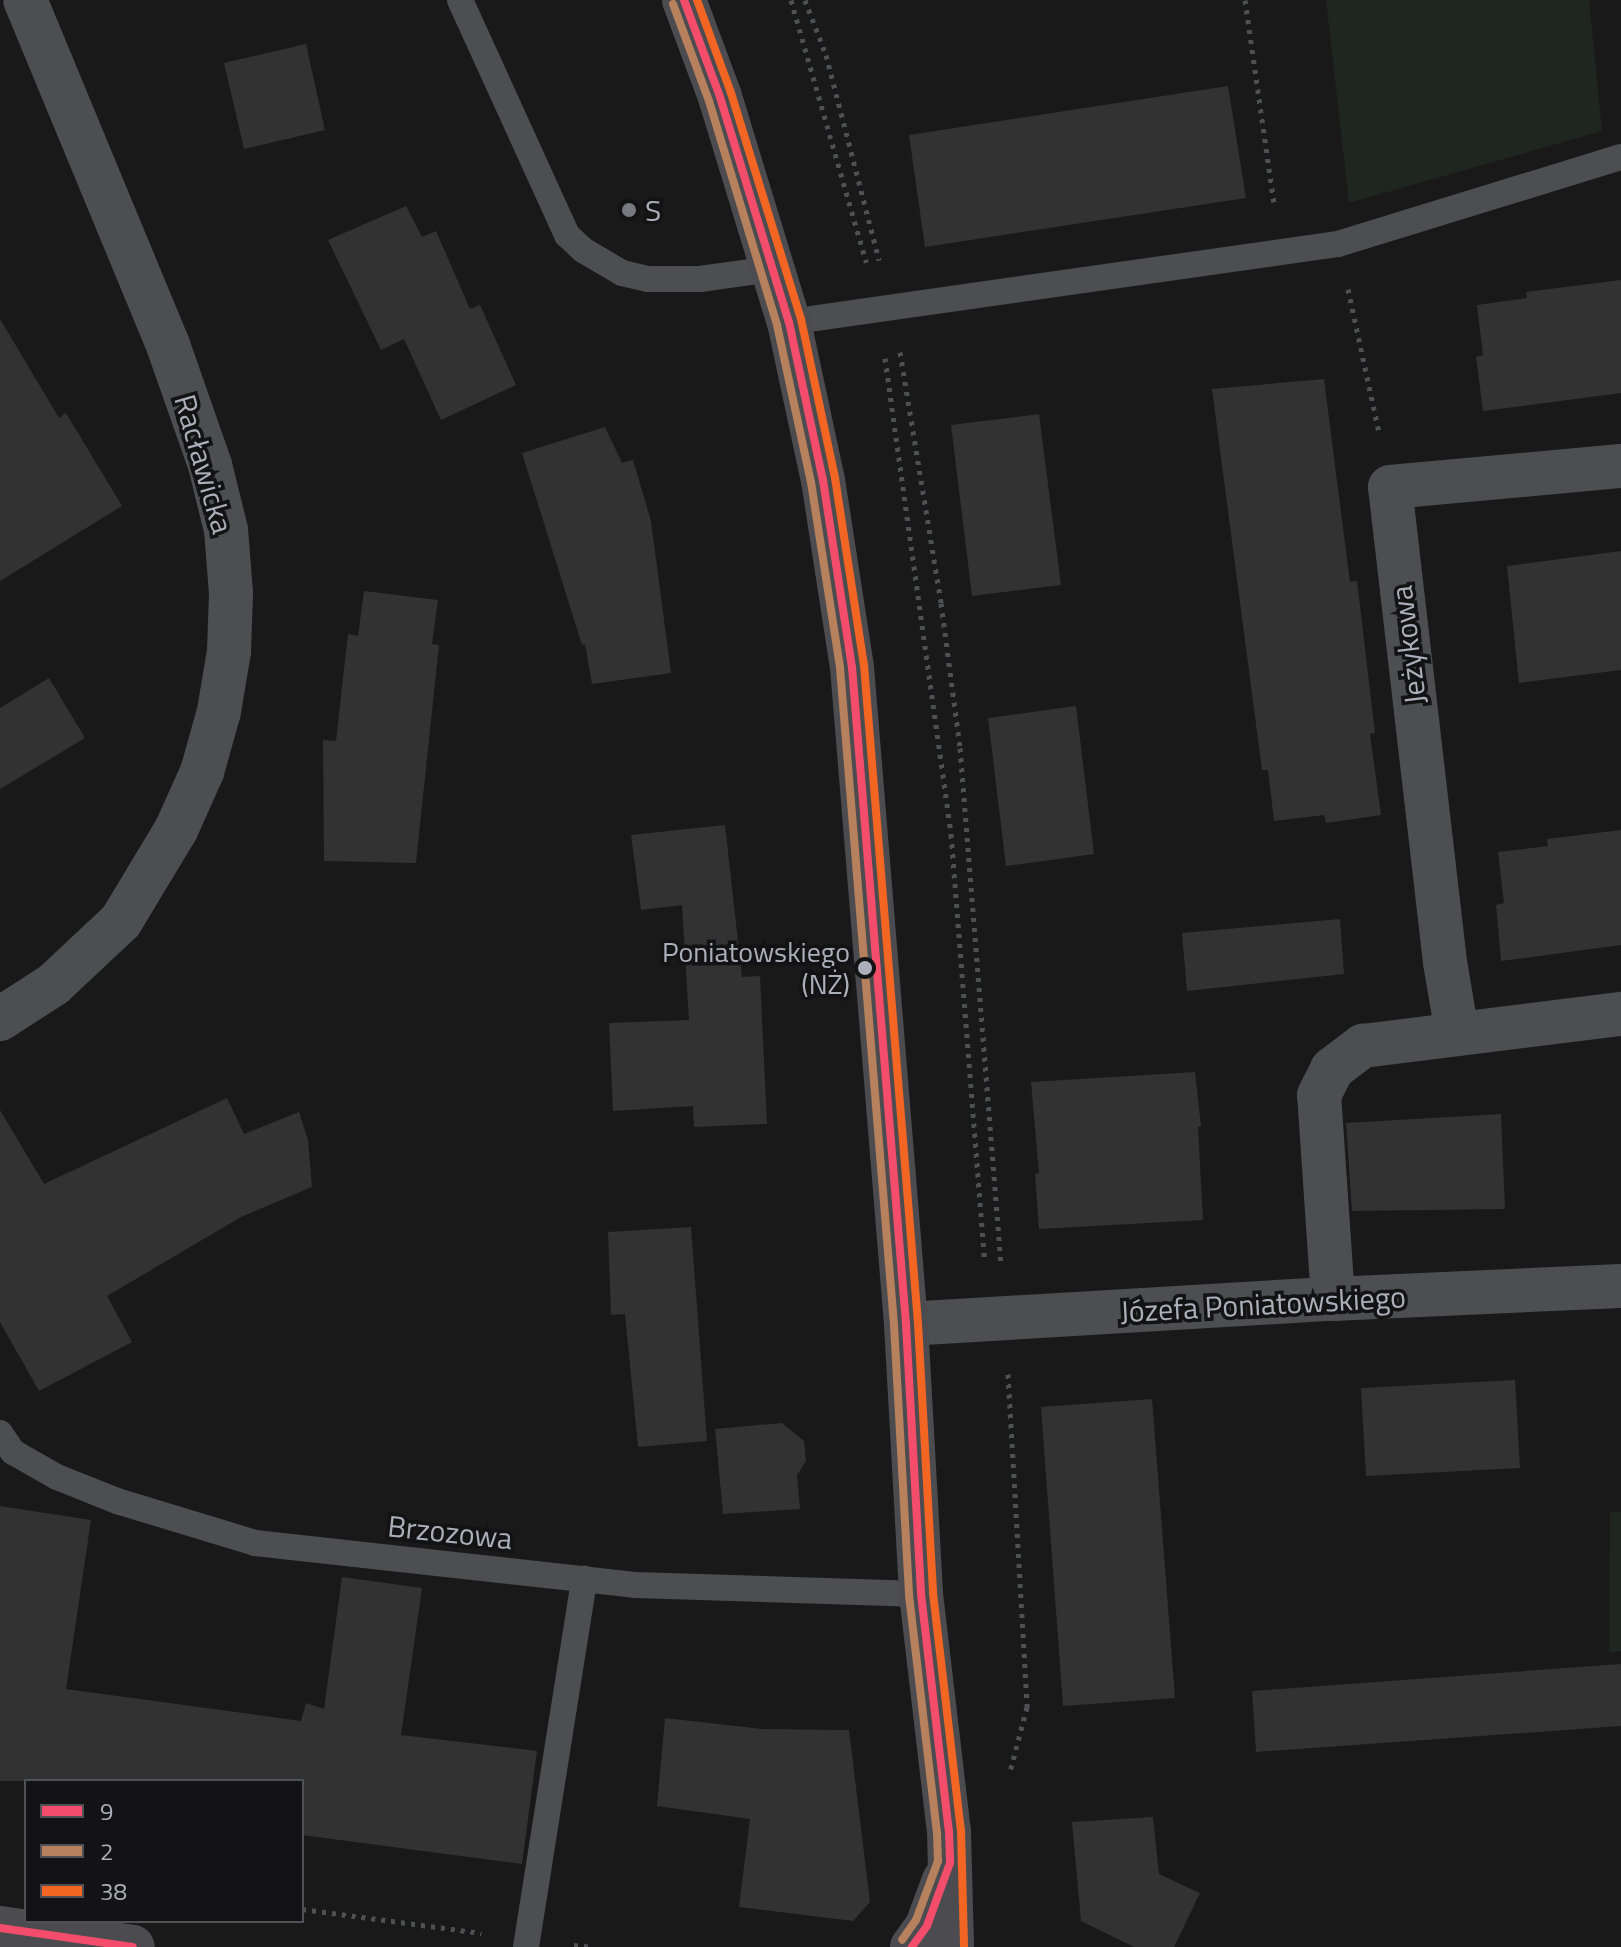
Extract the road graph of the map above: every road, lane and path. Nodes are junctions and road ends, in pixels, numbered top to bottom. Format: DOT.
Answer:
graph roads {
  1 [pos="25,0"];
  2 [pos="460,0"];
  3 [pos="684,0"];
  4 [pos="805,0"];
  5 [pos="1245,0"];
  6 [pos="1621,157"];
  7 [pos="1274,208"];
  8 [pos="1338,244"];
  9 [pos="772,269"];
  10 [pos="890,305"];
  11 [pos="789,322"];
  12 [pos="1621,466"];
  13 [pos="1390,487"];
  14 [pos="1621,1014"];
  15 [pos="0,1019"];
  16 [pos="1457,1033"];
  17 [pos="1621,1286"];
  18 [pos="1333,1299"];
  19 [pos="1004,1318"];
  20 [pos="906,1324"];
  21 [pos="0,1433"];
  22 [pos="584,1579"];
  23 [pos="921,1594"];
  24 [pos="1010,1772"];
  25 [pos="950,1863"];
  26 [pos="304,1909"];
  27 [pos="0,1928"];
  28 [pos="526,1943"];
  29 [pos="125,1946"];
  30 [pos="133,1947"];
  31 [pos="593,1947"];
  32 [pos="912,1947"];
  33 [pos="952,1947"];
  1 -- 15 [label="street, Racławicka"];
  2 -- 9 [label="lane"];
  3 -- 9 [label="main road"];
  4 -- 10 [label="path"];
  5 -- 7 [label="path"];
  6 -- 8 [label="lane"];
  8 -- 10 [label="lane"];
  8 -- 13 [label="path"];
  9 -- 11 [label="main road"];
  10 -- 11 [label="lane"];
  10 -- 19 [label="path"];
  11 -- 20 [label="main road"];
  12 -- 13 [label="street"];
  13 -- 16 [label="street, Jeżykowa"];
  14 -- 16 [label="street"];
  16 -- 18 [label="street"];
  17 -- 18 [label="street, Józefa Poniatowskiego"];
  18 -- 19 [label="street, Józefa Poniatowskiego"];
  19 -- 20 [label="street, Józefa Poniatowskiego"];
  19 -- 24 [label="path"];
  20 -- 23 [label="main road"];
  21 -- 22 [label="lane, Brzozowa"];
  22 -- 23 [label="lane, Brzozowa"];
  22 -- 28 [label="lane"];
  23 -- 25 [label="main road"];
  25 -- 32 [label="main road"];
  25 -- 33 [label="main road"];
  26 -- 28 [label="path"];
  27 -- 29 [label="main road"];
  28 -- 31 [label="path"];
  29 -- 30 [label="main road"];
}
